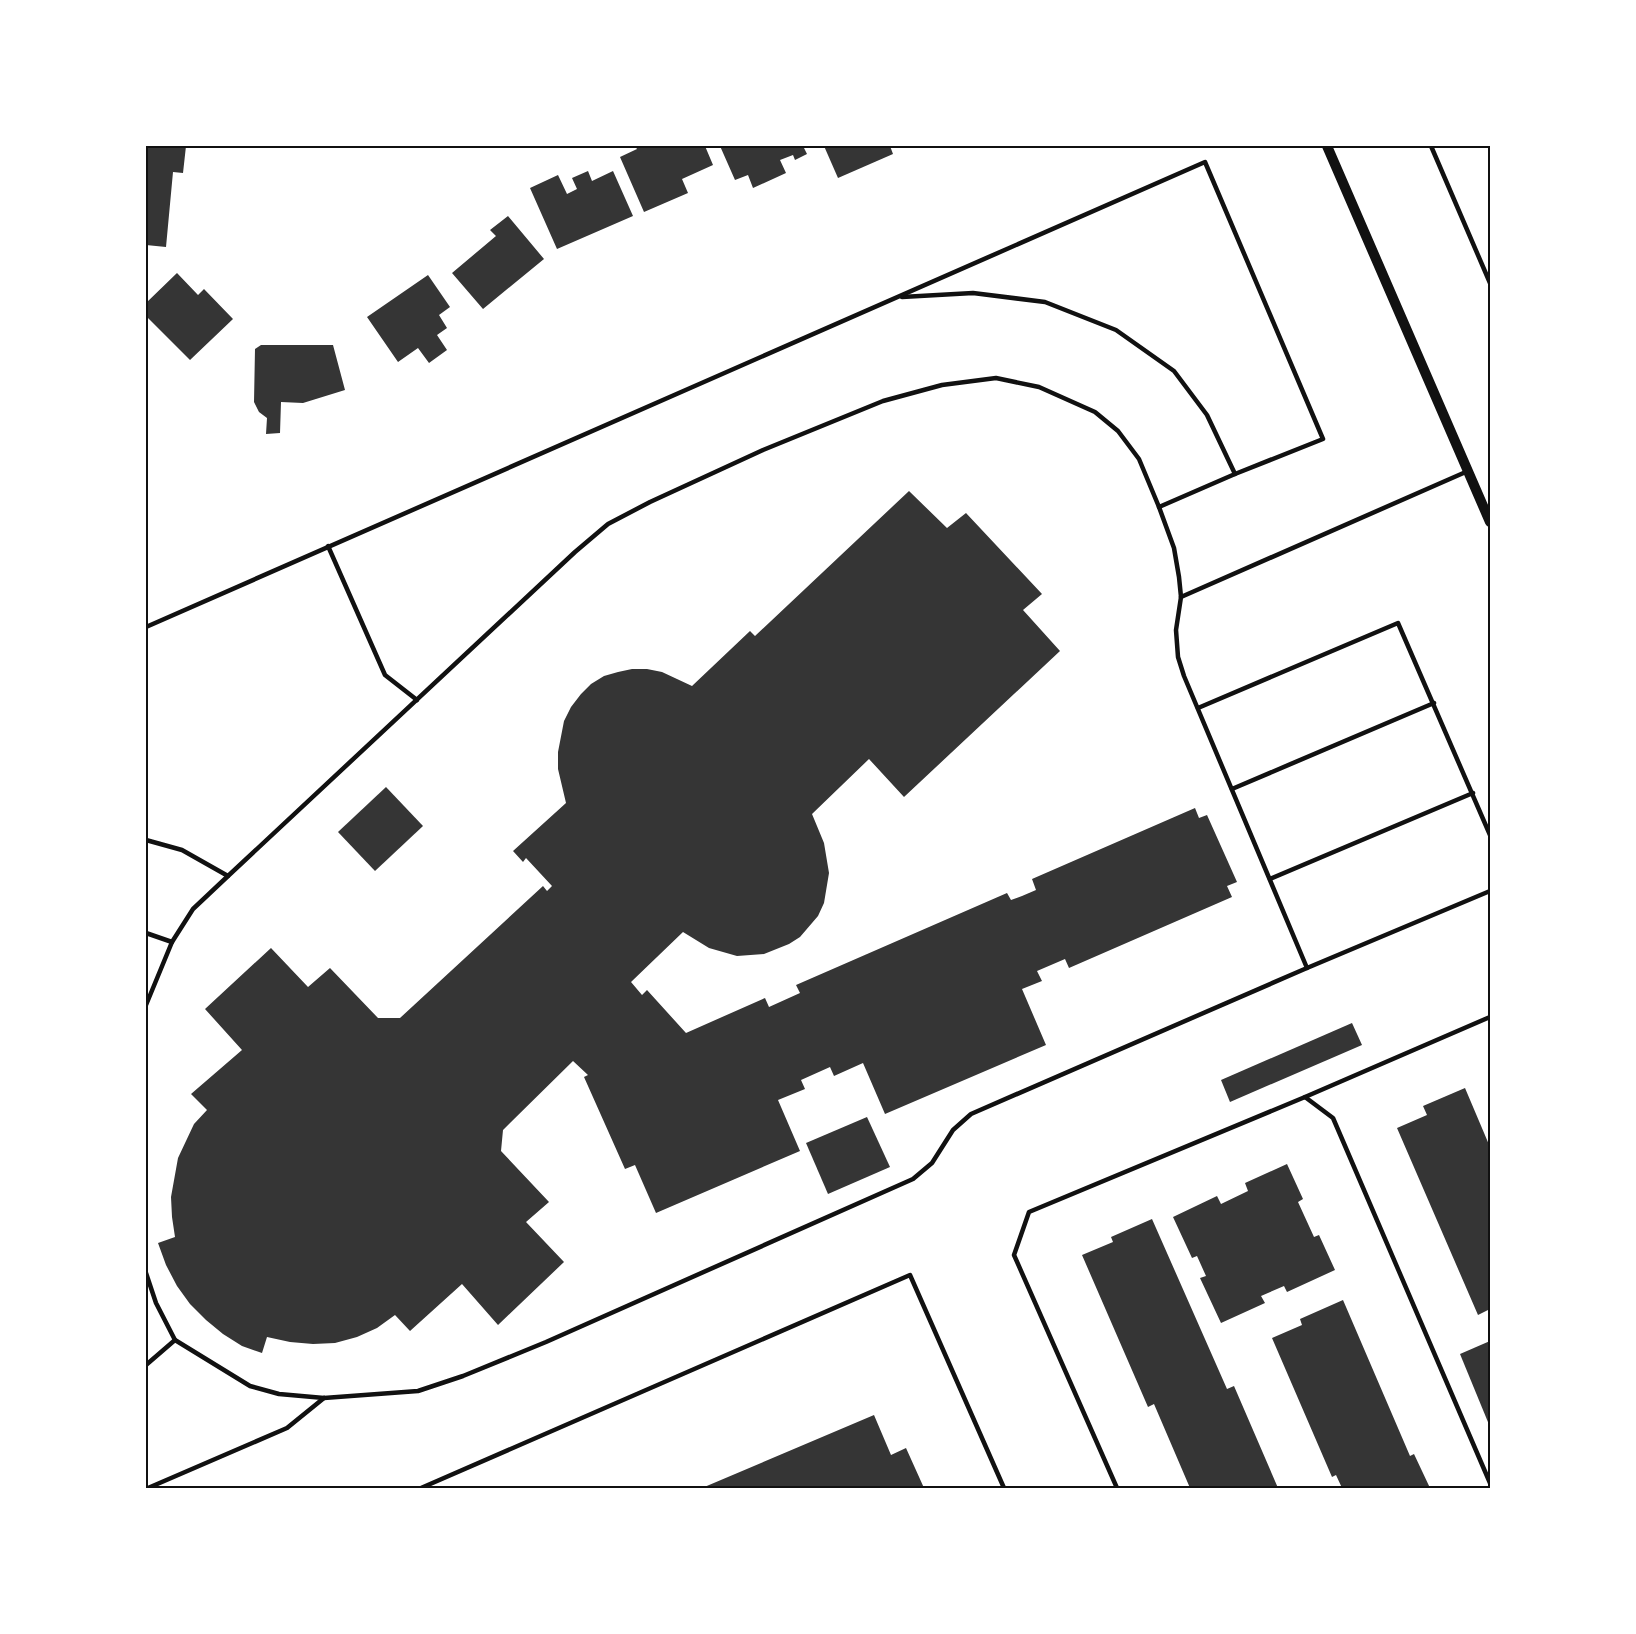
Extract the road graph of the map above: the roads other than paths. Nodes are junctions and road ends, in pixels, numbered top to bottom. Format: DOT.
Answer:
graph roads {
  1 [pos="1327,146"];
  2 [pos="1431,146"];
  3 [pos="1491,284"];
  4 [pos="897,297"];
  5 [pos="1468,471"];
  6 [pos="1235,474"];
  7 [pos="1159,507"];
  8 [pos="1491,522"];
  9 [pos="328,546"];
  10 [pos="1181,597"];
  11 [pos="146,627"];
  12 [pos="417,700"];
  13 [pos="1434,703"];
  14 [pos="1198,708"];
  15 [pos="1232,789"];
  16 [pos="1473,793"];
  17 [pos="1491,835"];
  18 [pos="146,840"];
  19 [pos="228,876"];
  20 [pos="1270,879"];
  21 [pos="1491,891"];
  22 [pos="146,933"];
  23 [pos="172,942"];
  24 [pos="1307,968"];
  25 [pos="146,1005"];
  26 [pos="1491,1017"];
  27 [pos="1305,1097"];
  28 [pos="146,1274"];
  29 [pos="148,1286"];
  30 [pos="175,1340"];
  31 [pos="146,1365"];
  32 [pos="324,1398"];
  33 [pos="438,1481"];
  34 [pos="1491,1483"];
  35 [pos="148,1488"];
  36 [pos="421,1488"];
  37 [pos="441,1488"];
  38 [pos="1004,1488"];
  39 [pos="1117,1488"];
  1 -- 5 [label="street"];
  2 -- 3 [label="lane"];
  4 -- 6 [label="lane"];
  4 -- 6 [label="lane"];
  4 -- 9 [label="lane"];
  5 -- 8 [label="street"];
  5 -- 10 [label="lane"];
  6 -- 7 [label="lane"];
  7 -- 10 [label="lane"];
  7 -- 12 [label="lane"];
  9 -- 11 [label="lane"];
  9 -- 12 [label="lane"];
  10 -- 14 [label="lane"];
  12 -- 19 [label="lane"];
  13 -- 14 [label="lane"];
  13 -- 15 [label="lane"];
  13 -- 16 [label="lane"];
  14 -- 15 [label="lane"];
  15 -- 20 [label="lane"];
  16 -- 17 [label="lane"];
  16 -- 20 [label="lane"];
  18 -- 19 [label="lane"];
  19 -- 23 [label="lane"];
  20 -- 24 [label="lane"];
  21 -- 24 [label="lane"];
  22 -- 23 [label="lane"];
  23 -- 25 [label="lane"];
  24 -- 32 [label="lane"];
  26 -- 27 [label="lane"];
  27 -- 34 [label="lane"];
  27 -- 39 [label="lane"];
  28 -- 29 [label="lane"];
  29 -- 30 [label="lane"];
  30 -- 31 [label="lane"];
  30 -- 32 [label="lane"];
  32 -- 35 [label="lane"];
  33 -- 36 [label="lane"];
  33 -- 37 [label="lane"];
  33 -- 38 [label="lane"];
}
